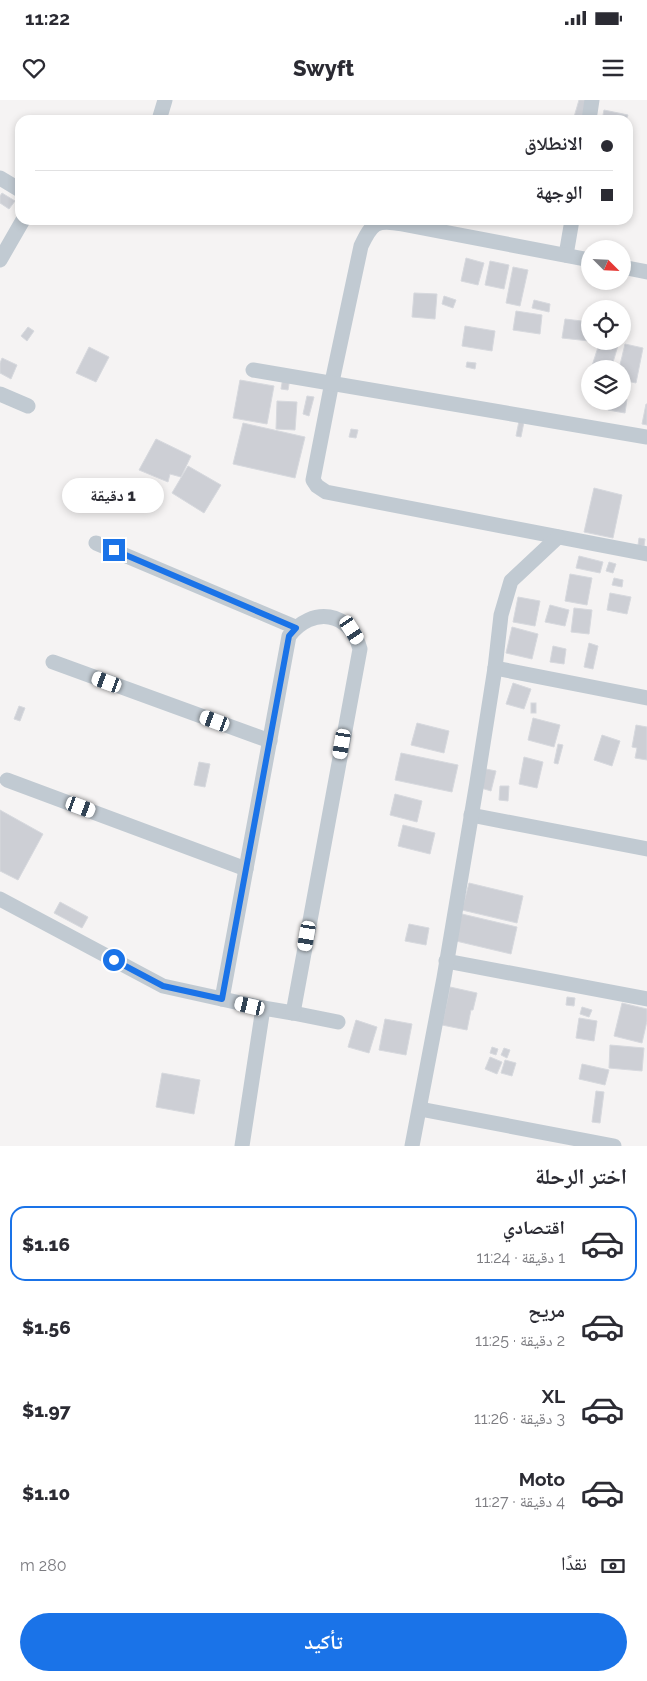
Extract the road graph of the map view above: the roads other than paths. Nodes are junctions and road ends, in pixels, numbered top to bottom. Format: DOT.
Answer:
graph roads {
  1 [pos="165,100"];
  2 [pos="592,100"];
  3 [pos="160,115"];
  4 [pos="590,115"];
  5 [pos="0,178"];
  6 [pos="15,187"];
  7 [pos="20,225"];
  8 [pos="374,225"];
  9 [pos="409,225"];
  10 [pos="571,225"];
  11 [pos="566,255"];
  12 [pos="581,258"];
  13 [pos="0,260"];
  14 [pos="631,269"];
  15 [pos="647,272"];
  16 [pos="253,370"];
  17 [pos="332,382"];
  18 [pos="0,394"];
  19 [pos="28,406"];
  20 [pos="647,437"];
  21 [pos="558,537"];
  22 [pos="96,543"];
  23 [pos="647,554"];
  24 [pos="296,628"];
  25 [pos="53,662"];
  26 [pos="495,668"];
  27 [pos="647,698"];
  28 [pos="270,741"];
  29 [pos="7,780"];
  30 [pos="471,815"];
  31 [pos="647,849"];
  32 [pos="246,868"];
  33 [pos="0,899"];
  34 [pos="446,961"];
  35 [pos="222,999"];
  36 [pos="647,999"];
  37 [pos="263,1008"];
  38 [pos="293,1012"];
  39 [pos="338,1022"];
  40 [pos="420,1109"];
  41 [pos="242,1146"];
  42 [pos="412,1146"];
  43 [pos="614,1146"];
  1 -- 3 [label="street"];
  2 -- 4 [label="street"];
  5 -- 6 [label="street"];
  7 -- 13 [label="street"];
  8 -- 17 [label="street"];
  9 -- 11 [label="street"];
  10 -- 11 [label="street"];
  11 -- 12 [label="street"];
  14 -- 15 [label="street"];
  16 -- 17 [label="street"];
  17 -- 20 [label="street"];
  17 -- 21 [label="street"];
  18 -- 19 [label="street"];
  21 -- 23 [label="street"];
  21 -- 26 [label="street"];
  22 -- 24 [label="street"];
  24 -- 28 [label="street"];
  24 -- 38 [label="street"];
  25 -- 28 [label="street"];
  26 -- 27 [label="street"];
  26 -- 30 [label="street"];
  28 -- 32 [label="street"];
  29 -- 32 [label="street"];
  30 -- 31 [label="street"];
  30 -- 34 [label="street"];
  32 -- 35 [label="street"];
  33 -- 35 [label="street"];
  34 -- 36 [label="street"];
  34 -- 40 [label="street"];
  35 -- 37 [label="street"];
  37 -- 38 [label="street"];
  37 -- 41 [label="street"];
  38 -- 39 [label="street"];
  40 -- 42 [label="street"];
  40 -- 43 [label="street"];
}
